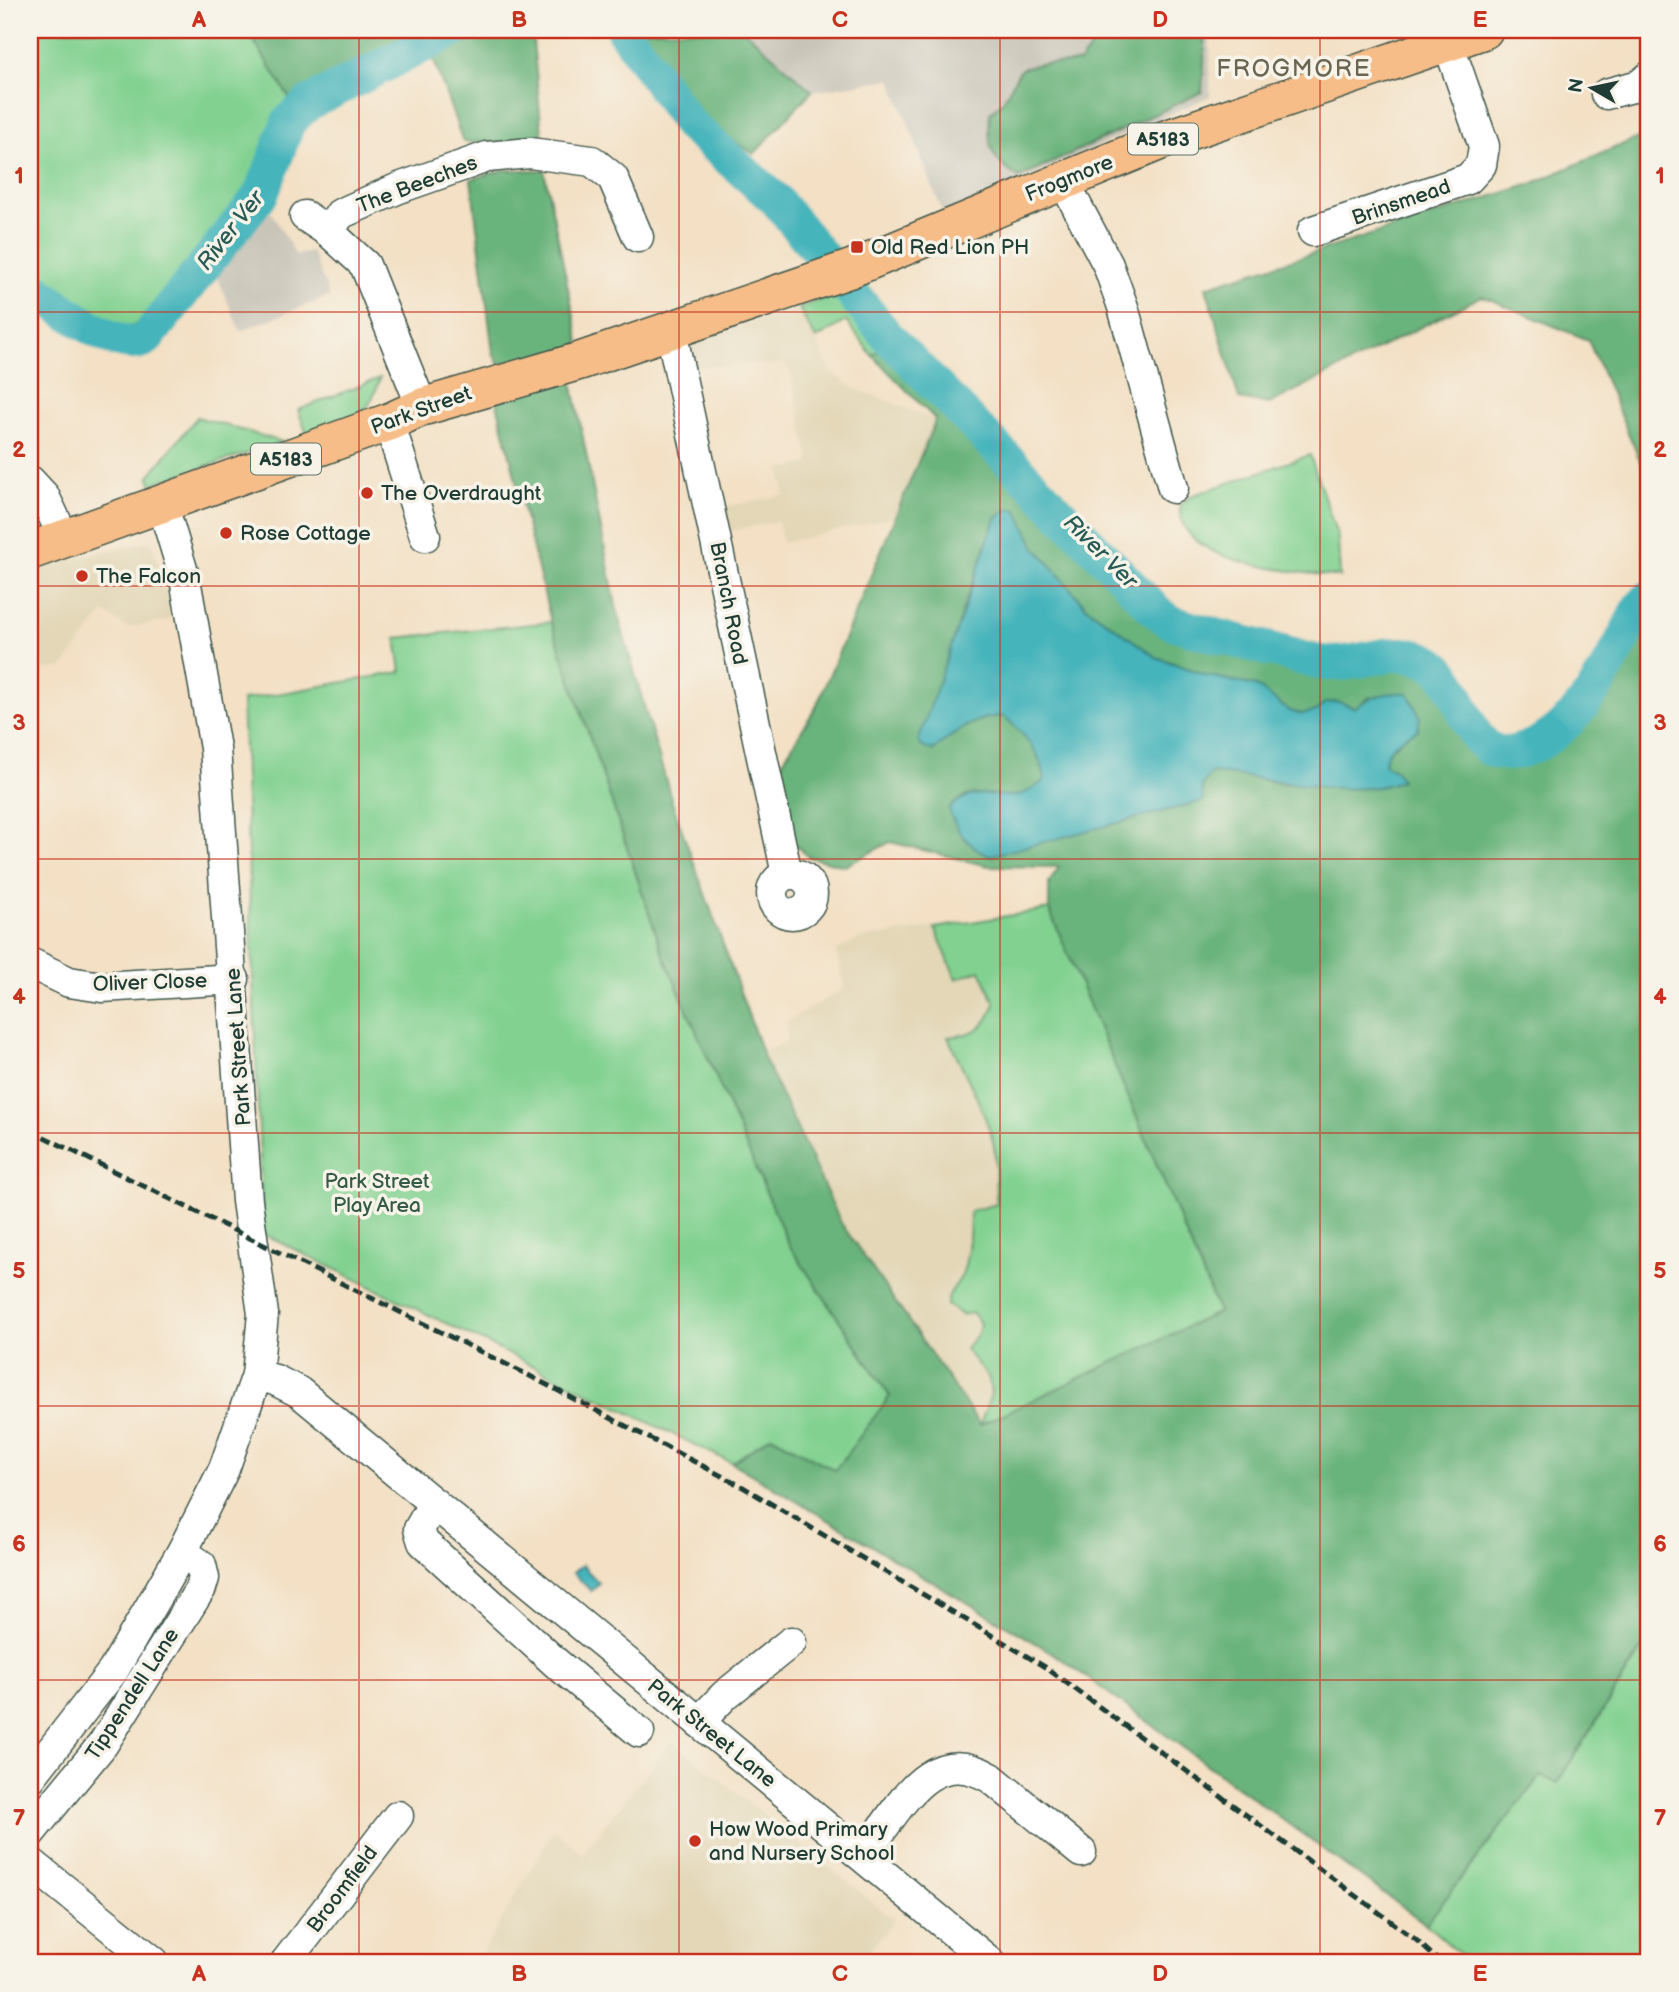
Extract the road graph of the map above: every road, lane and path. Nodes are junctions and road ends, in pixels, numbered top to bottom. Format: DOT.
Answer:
graph roads {
  1 [pos="1484,30"];
  2 [pos="1448,43"];
  3 [pos="1649,76"];
  4 [pos="1606,94"];
  5 [pos="1063,180"];
  6 [pos="1313,231"];
  7 [pos="638,237"];
  8 [pos="833,275"];
  9 [pos="671,331"];
  10 [pos="406,415"];
  11 [pos="30,481"];
  12 [pos="1173,488"];
  13 [pos="162,503"];
  14 [pos="425,536"];
  15 [pos="64,538"];
  16 [pos="30,551"];
  17 [pos="787,874"];
  18 [pos="30,963"];
  19 [pos="234,979"];
  20 [pos="257,1376"];
  21 [pos="434,1503"];
  22 [pos="182,1552"];
  23 [pos="791,1642"];
  24 [pos="699,1722"];
  25 [pos="639,1732"];
  26 [pos="30,1778"];
  27 [pos="398,1816"];
  28 [pos="30,1832"];
  29 [pos="1081,1852"];
  30 [pos="863,1856"];
  31 [pos="30,1862"];
  32 [pos="155,1962"];
  33 [pos="286,1962"];
  34 [pos="990,1962"];
  1 -- 2 [label="main road, Frogmore / A5183"];
  2 -- 5 [label="main road, Frogmore / A5183"];
  2 -- 6 [label="street, Brinsmead"];
  3 -- 4 [label="street"];
  5 -- 8 [label="main road, Frogmore / A5183"];
  5 -- 12 [label="street"];
  7 -- 10 [label="street, The Beeches"];
  8 -- 9 [label="main road, Park Street / A5183"];
  9 -- 10 [label="main road, Park Street / A5183"];
  9 -- 17 [label="street, Branch Road"];
  10 -- 13 [label="main road, Park Street / A5183"];
  10 -- 14 [label="street"];
  11 -- 15 [label="street"];
  13 -- 15 [label="main road, Park Street / A5183"];
  13 -- 19 [label="street, Park Street Lane"];
  15 -- 16 [label="main road, Park Street / A5183"];
  18 -- 19 [label="street, Oliver Close"];
  19 -- 20 [label="street, Park Street Lane"];
  20 -- 21 [label="street, Park Street Lane"];
  20 -- 22 [label="street, Tippendell Lane"];
  21 -- 24 [label="street, Park Street Lane"];
  21 -- 25 [label="street"];
  22 -- 26 [label="street, Tippendell Lane"];
  22 -- 28 [label="street, Tippendell Lane"];
  23 -- 24 [label="street"];
  24 -- 30 [label="street, Park Street Lane"];
  27 -- 33 [label="street, Broomfield"];
  29 -- 30 [label="street"];
  30 -- 34 [label="street, Park Street Lane"];
  31 -- 32 [label="street"];
}
